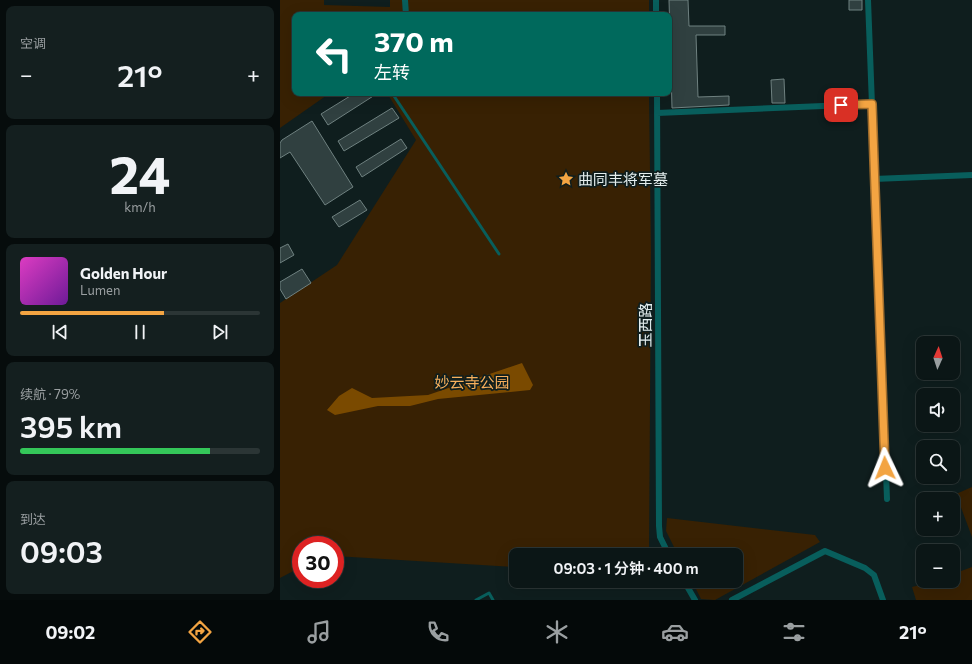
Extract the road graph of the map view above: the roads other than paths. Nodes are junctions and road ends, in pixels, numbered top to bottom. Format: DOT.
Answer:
graph roads {
  1 [pos="405,0"];
  2 [pos="656,0"];
  3 [pos="868,0"];
  4 [pos="406,12"];
  5 [pos="656,12"];
  6 [pos="394,96"];
  7 [pos="657,96"];
  8 [pos="872,104"];
  9 [pos="657,113"];
  10 [pos="972,175"];
  11 [pos="874,179"];
  12 [pos="499,254"];
  13 [pos="887,499"];
  14 [pos="666,548"];
  15 [pos="688,588"];
  16 [pos="476,600"];
  17 [pos="493,600"];
  18 [pos="695,600"];
  19 [pos="732,600"];
  20 [pos="883,600"];
  1 -- 4 [label="street"];
  2 -- 5 [label="street"];
  3 -- 8 [label="street"];
  6 -- 12 [label="lane"];
  7 -- 9 [label="street, 玉西路"];
  8 -- 9 [label="street"];
  8 -- 11 [label="street"];
  9 -- 14 [label="street, 玉西路"];
  10 -- 11 [label="street"];
  11 -- 13 [label="street"];
  15 -- 18 [label="street"];
  16 -- 17 [label="lane"];
  19 -- 20 [label="street"];
}
